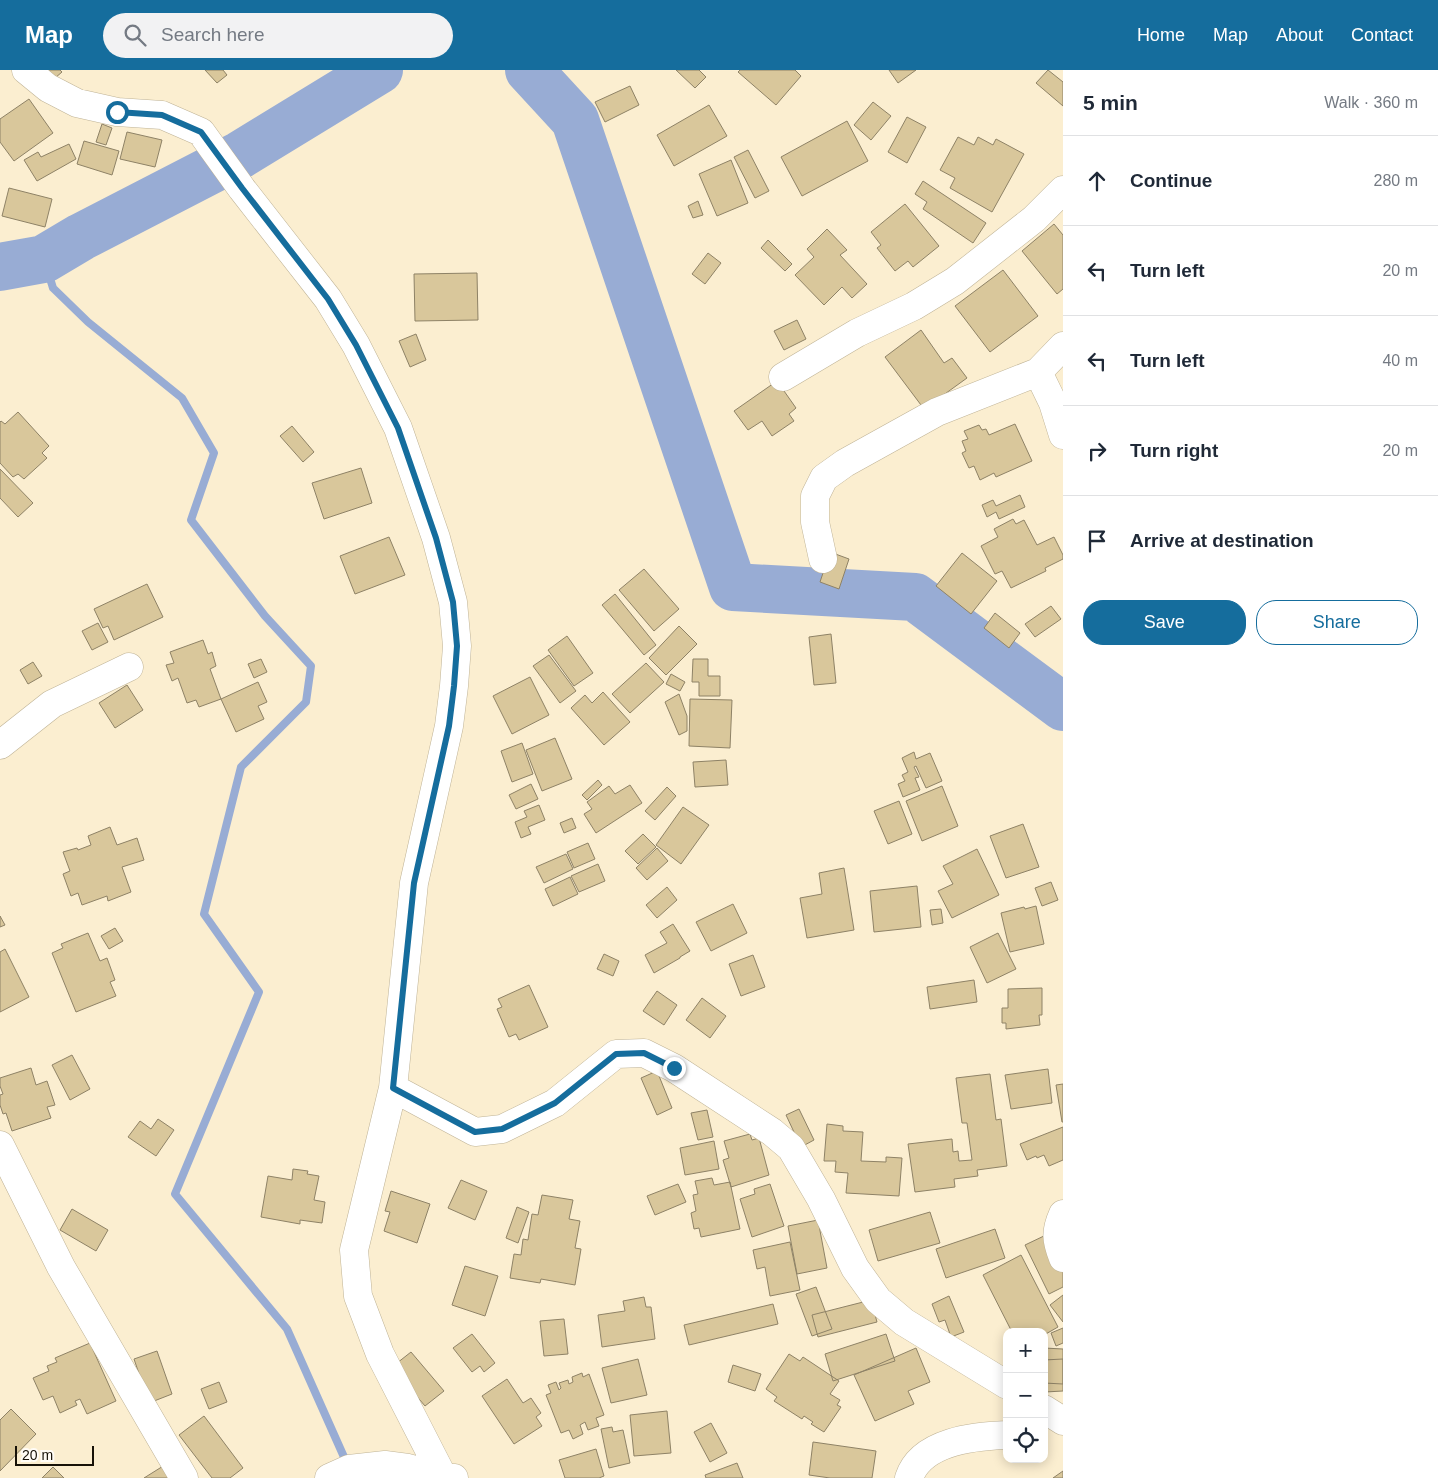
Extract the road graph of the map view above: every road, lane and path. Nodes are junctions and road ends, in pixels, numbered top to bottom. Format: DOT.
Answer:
graph roads {
  1 [pos="26,70"];
  2 [pos="1063,190"];
  3 [pos="1063,346"];
  4 [pos="1038,372"];
  5 [pos="783,376"];
  6 [pos="1063,435"];
  7 [pos="823,559"];
  8 [pos="129,667"];
  9 [pos="0,744"];
  10 [pos="393,1088"];
  11 [pos="0,1145"];
  12 [pos="1063,1214"];
  13 [pos="1063,1258"];
  14 [pos="1003,1383"];
  15 [pos="1048,1412"];
  16 [pos="1063,1421"];
  17 [pos="1063,1433"];
  18 [pos="1048,1434"];
  19 [pos="1003,1435"];
  20 [pos="449,1477"];
  21 [pos="184,1478"];
  22 [pos="328,1478"];
  23 [pos="909,1478"];
  1 -- 10 [label="street"];
  2 -- 5 [label="street"];
  3 -- 4 [label="street"];
  4 -- 6 [label="street"];
  4 -- 7 [label="street"];
  8 -- 9 [label="street"];
  10 -- 14 [label="street"];
  10 -- 20 [label="street"];
  11 -- 21 [label="street"];
  12 -- 13 [label="street"];
  15 -- 16 [label="street"];
  17 -- 18 [label="street"];
  19 -- 23 [label="street"];
  20 -- 22 [label="street"];
}
